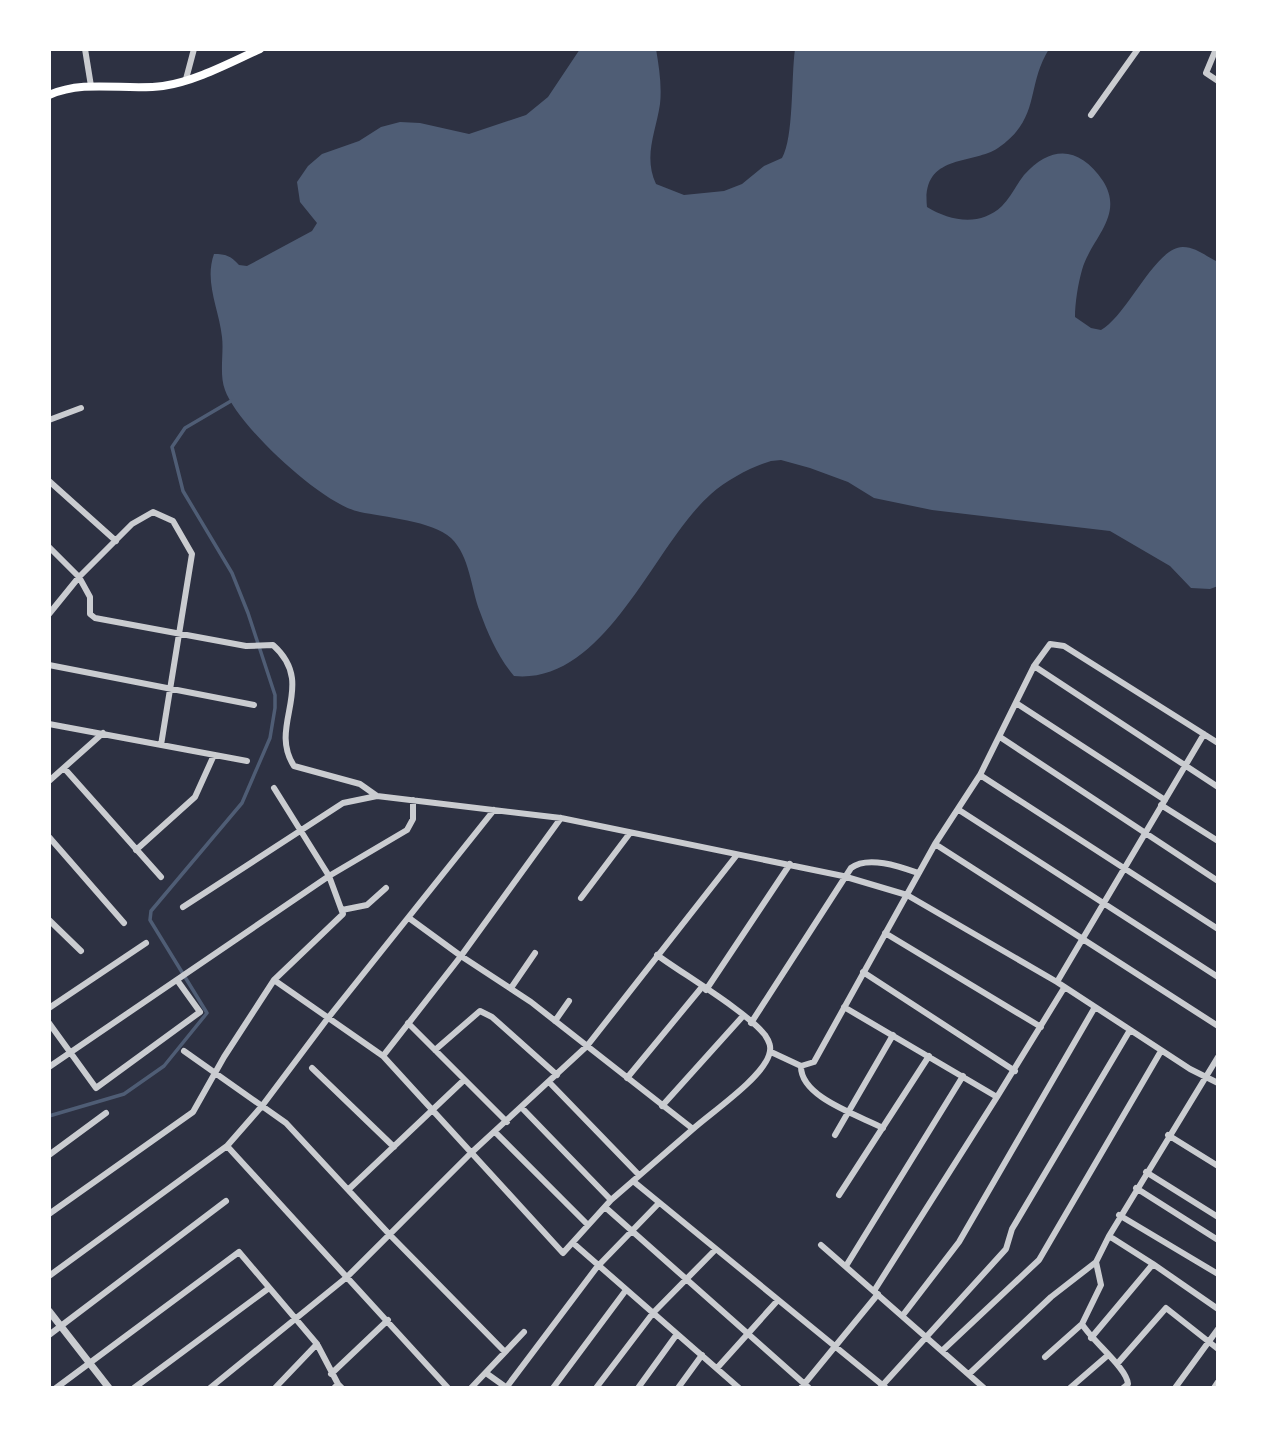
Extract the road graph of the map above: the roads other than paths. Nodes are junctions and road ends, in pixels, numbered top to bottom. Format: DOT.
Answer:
graph roads {
  1 [pos="85,49"];
  2 [pos="194,49"];
  3 [pos="260,49"];
  4 [pos="1138,49"];
  5 [pos="1216,49"];
  6 [pos="186,79"];
  7 [pos="1218,81"];
  8 [pos="91,86"];
  9 [pos="49,95"];
  10 [pos="1091,115"];
  11 [pos="81,408"];
  12 [pos="49,420"];
  13 [pos="49,481"];
  14 [pos="116,541"];
  15 [pos="49,547"];
  16 [pos="79,578"];
  17 [pos="49,614"];
  18 [pos="180,634"];
  19 [pos="49,665"];
  20 [pos="1034,666"];
  21 [pos="170,688"];
  22 [pos="1016,703"];
  23 [pos="254,705"];
  24 [pos="49,724"];
  25 [pos="103,733"];
  26 [pos="1205,734"];
  27 [pos="1000,737"];
  28 [pos="1218,743"];
  29 [pos="161,745"];
  30 [pos="214,755"];
  31 [pos="247,761"];
  32 [pos="1185,765"];
  33 [pos="64,768"];
  34 [pos="980,775"];
  35 [pos="49,781"];
  36 [pos="1218,786"];
  37 [pos="274,788"];
  38 [pos="377,796"];
  39 [pos="412,800"];
  40 [pos="1163,802"];
  41 [pos="495,810"];
  42 [pos="959,810"];
  43 [pos="561,818"];
  44 [pos="301,831"];
  45 [pos="630,833"];
  46 [pos="1144,834"];
  47 [pos="49,837"];
  48 [pos="1218,841"];
  49 [pos="935,844"];
  50 [pos="136,850"];
  51 [pos="736,856"];
  52 [pos="790,864"];
  53 [pos="1122,868"];
  54 [pos="918,873"];
  55 [pos="329,876"];
  56 [pos="843,876"];
  57 [pos="160,877"];
  58 [pos="1218,881"];
  59 [pos="387,888"];
  60 [pos="906,895"];
  61 [pos="581,898"];
  62 [pos="1101,904"];
  63 [pos="183,907"];
  64 [pos="342,909"];
  65 [pos="409,918"];
  66 [pos="49,920"];
  67 [pos="124,922"];
  68 [pos="1218,929"];
  69 [pos="885,933"];
  70 [pos="1082,939"];
  71 [pos="146,943"];
  72 [pos="81,951"];
  73 [pos="535,953"];
  74 [pos="657,955"];
  75 [pos="461,956"];
  76 [pos="863,972"];
  77 [pos="1218,977"];
  78 [pos="177,979"];
  79 [pos="274,981"];
  80 [pos="1056,982"];
  81 [pos="511,988"];
  82 [pos="1064,988"];
  83 [pos="704,989"];
  84 [pos="569,1001"];
  85 [pos="844,1007"];
  86 [pos="1095,1007"];
  87 [pos="49,1008"];
  88 [pos="743,1016"];
  89 [pos="328,1018"];
  90 [pos="555,1021"];
  91 [pos="49,1023"];
  92 [pos="408,1023"];
  93 [pos="751,1023"];
  94 [pos="1218,1026"];
  95 [pos="1041,1027"];
  96 [pos="1130,1030"];
  97 [pos="893,1035"];
  98 [pos="587,1046"];
  99 [pos="435,1050"];
  100 [pos="184,1051"];
  101 [pos="1161,1051"];
  102 [pos="771,1052"];
  103 [pos="71,1054"];
  104 [pos="383,1056"];
  105 [pos="929,1056"];
  106 [pos="1218,1057"];
  107 [pos="801,1066"];
  108 [pos="49,1067"];
  109 [pos="312,1068"];
  110 [pos="1015,1070"];
  111 [pos="216,1073"];
  112 [pos="557,1075"];
  113 [pos="963,1076"];
  114 [pos="627,1078"];
  115 [pos="1207,1078"];
  116 [pos="464,1080"];
  117 [pos="548,1082"];
  118 [pos="1218,1083"];
  119 [pos="997,1097"];
  120 [pos="262,1106"];
  121 [pos="663,1106"];
  122 [pos="522,1108"];
  123 [pos="432,1111"];
  124 [pos="849,1111"];
  125 [pos="106,1113"];
  126 [pos="507,1122"];
  127 [pos="883,1128"];
  128 [pos="693,1129"];
  129 [pos="495,1132"];
  130 [pos="835,1135"];
  131 [pos="1168,1135"];
  132 [pos="227,1146"];
  133 [pos="394,1147"];
  134 [pos="471,1153"];
  135 [pos="49,1155"];
  136 [pos="1218,1166"];
  137 [pos="1146,1172"];
  138 [pos="639,1175"];
  139 [pos="633,1181"];
  140 [pos="1136,1188"];
  141 [pos="349,1189"];
  142 [pos="839,1195"];
  143 [pos="611,1200"];
  144 [pos="226,1201"];
  145 [pos="659,1203"];
  146 [pos="605,1207"];
  147 [pos="49,1214"];
  148 [pos="1119,1214"];
  149 [pos="1218,1217"];
  150 [pos="588,1225"];
  151 [pos="632,1233"];
  152 [pos="390,1235"];
  153 [pos="1109,1236"];
  154 [pos="1218,1240"];
  155 [pos="573,1243"];
  156 [pos="821,1245"];
  157 [pos="716,1249"];
  158 [pos="1096,1262"];
  159 [pos="1153,1264"];
  160 [pos="846,1266"];
  161 [pos="597,1267"];
  162 [pos="1218,1274"];
  163 [pos="49,1276"];
  164 [pos="347,1278"];
  165 [pos="686,1280"];
  166 [pos="269,1288"];
  167 [pos="626,1290"];
  168 [pos="876,1292"];
  169 [pos="778,1300"];
  170 [pos="1218,1309"];
  171 [pos="49,1311"];
  172 [pos="653,1313"];
  173 [pos="903,1315"];
  174 [pos="295,1318"];
  175 [pos="388,1320"];
  176 [pos="1082,1324"];
  177 [pos="60,1327"];
  178 [pos="1218,1329"];
  179 [pos="524,1332"];
  180 [pos="747,1333"];
  181 [pos="677,1334"];
  182 [pos="49,1335"];
  183 [pos="928,1336"];
  184 [pos="1091,1338"];
  185 [pos="1210,1341"];
  186 [pos="317,1344"];
  187 [pos="835,1346"];
  188 [pos="1218,1349"];
  189 [pos="943,1350"];
  190 [pos="505,1352"];
  191 [pos="702,1354"];
  192 [pos="1045,1356"];
  193 [pos="1107,1356"];
  194 [pos="90,1363"];
  195 [pos="1117,1364"];
  196 [pos="718,1367"];
  197 [pos="486,1373"];
  198 [pos="331,1374"];
  199 [pos="969,1374"];
  200 [pos="730,1380"];
  201 [pos="1218,1382"];
  202 [pos="338,1387"];
  203 [pos="805,1387"];
  204 [pos="882,1387"];
  205 [pos="56,1388"];
  206 [pos="109,1388"];
  207 [pos="134,1388"];
  208 [pos="210,1388"];
  209 [pos="275,1388"];
  210 [pos="448,1388"];
  211 [pos="471,1388"];
  212 [pos="506,1388"];
  213 [pos="553,1388"];
  214 [pos="596,1388"];
  215 [pos="638,1388"];
  216 [pos="678,1388"];
  217 [pos="724,1388"];
  218 [pos="739,1388"];
  219 [pos="984,1388"];
  220 [pos="1070,1388"];
  221 [pos="1123,1388"];
  222 [pos="1175,1388"];
  223 [pos="1214,1388"];
  1 -- 8 [label="street"];
  2 -- 6 [label="street"];
  3 -- 6 [label="main road"];
  4 -- 10 [label="street"];
  5 -- 7 [label="street"];
  6 -- 8 [label="main road"];
  8 -- 9 [label="main road"];
  11 -- 12 [label="street"];
  13 -- 14 [label="street"];
  14 -- 16 [label="street"];
  14 -- 18 [label="street"];
  15 -- 16 [label="street"];
  16 -- 17 [label="street"];
  16 -- 18 [label="street"];
  18 -- 21 [label="street"];
  18 -- 38 [label="street"];
  19 -- 21 [label="street"];
  20 -- 22 [label="street"];
  20 -- 26 [label="street"];
  20 -- 32 [label="street"];
  21 -- 23 [label="street"];
  21 -- 29 [label="street"];
  22 -- 27 [label="street"];
  22 -- 40 [label="street"];
  24 -- 25 [label="street"];
  25 -- 29 [label="street"];
  25 -- 33 [label="street"];
  26 -- 28 [label="street"];
  26 -- 32 [label="street"];
  27 -- 34 [label="street"];
  27 -- 46 [label="street"];
  29 -- 30 [label="street"];
  30 -- 31 [label="street"];
  30 -- 50 [label="street"];
  32 -- 36 [label="street"];
  32 -- 40 [label="street"];
  33 -- 35 [label="street"];
  33 -- 50 [label="street"];
  34 -- 42 [label="street"];
  34 -- 53 [label="street"];
  37 -- 44 [label="street"];
  38 -- 39 [label="street"];
  38 -- 44 [label="street"];
  39 -- 41 [label="street"];
  39 -- 55 [label="street"];
  40 -- 46 [label="street"];
  40 -- 48 [label="street"];
  41 -- 43 [label="street"];
  41 -- 65 [label="street"];
  42 -- 49 [label="street"];
  42 -- 62 [label="street"];
  43 -- 45 [label="street"];
  43 -- 75 [label="street"];
  44 -- 55 [label="street"];
  44 -- 63 [label="street"];
  45 -- 51 [label="street"];
  45 -- 61 [label="street"];
  46 -- 53 [label="street"];
  46 -- 58 [label="street"];
  47 -- 67 [label="street"];
  49 -- 54 [label="street"];
  49 -- 70 [label="street"];
  50 -- 57 [label="street"];
  51 -- 52 [label="street"];
  51 -- 74 [label="street"];
  52 -- 56 [label="street"];
  52 -- 83 [label="street"];
  53 -- 62 [label="street"];
  53 -- 68 [label="street"];
  54 -- 56 [label="street"];
  54 -- 60 [label="street"];
  55 -- 64 [label="street"];
  55 -- 78 [label="street"];
  56 -- 60 [label="street"];
  56 -- 93 [label="street"];
  59 -- 64 [label="street"];
  60 -- 69 [label="street"];
  60 -- 80 [label="street"];
  62 -- 70 [label="street"];
  62 -- 77 [label="street"];
  64 -- 79 [label="street"];
  65 -- 75 [label="street"];
  65 -- 89 [label="street"];
  66 -- 72 [label="street"];
  69 -- 76 [label="street"];
  69 -- 95 [label="street"];
  70 -- 80 [label="street"];
  70 -- 94 [label="street"];
  71 -- 87 [label="street"];
  73 -- 81 [label="street"];
  74 -- 83 [label="street"];
  74 -- 98 [label="street"];
  75 -- 81 [label="street"];
  75 -- 92 [label="street"];
  76 -- 85 [label="street"];
  76 -- 110 [label="street"];
  78 -- 103 [label="street"];
  78 -- 103 [label="street"];
  79 -- 89 [label="street"];
  79 -- 111 [label="street"];
  80 -- 82 [label="street"];
  81 -- 90 [label="street"];
  82 -- 86 [label="street"];
  82 -- 95 [label="street"];
  83 -- 88 [label="street"];
  83 -- 114 [label="street"];
  84 -- 90 [label="street"];
  85 -- 97 [label="street"];
  85 -- 107 [label="street"];
  86 -- 96 [label="street"];
  86 -- 173 [label="street"];
  88 -- 93 [label="street"];
  88 -- 121 [label="street"];
  89 -- 104 [label="street"];
  89 -- 120 [label="street"];
  90 -- 98 [label="street"];
  91 -- 103 [label="street"];
  92 -- 99 [label="street"];
  92 -- 104 [label="street"];
  93 -- 102 [label="street"];
  95 -- 110 [label="street"];
  96 -- 101 [label="street"];
  96 -- 183 [label="street"];
  97 -- 105 [label="street"];
  97 -- 124 [label="street"];
  98 -- 112 [label="street"];
  98 -- 114 [label="street"];
  99 -- 112 [label="street"];
  99 -- 116 [label="street"];
  100 -- 111 [label="street"];
  101 -- 115 [label="street"];
  101 -- 189 [label="street"];
  102 -- 107 [label="street"];
  102 -- 128 [label="street"];
  103 -- 108 [label="street"];
  104 -- 123 [label="street"];
  105 -- 113 [label="street"];
  105 -- 127 [label="street"];
  106 -- 115 [label="street"];
  107 -- 124 [label="street"];
  109 -- 133 [label="street"];
  110 -- 119 [label="street"];
  111 -- 120 [label="street"];
  111 -- 147 [label="street"];
  112 -- 117 [label="street"];
  113 -- 119 [label="street"];
  113 -- 160 [label="street"];
  114 -- 121 [label="street"];
  115 -- 118 [label="street"];
  115 -- 131 [label="street"];
  116 -- 123 [label="street"];
  116 -- 126 [label="street"];
  117 -- 122 [label="street"];
  117 -- 138 [label="street"];
  119 -- 168 [label="street"];
  120 -- 132 [label="street"];
  120 -- 141 [label="street"];
  121 -- 128 [label="street"];
  122 -- 126 [label="street"];
  122 -- 143 [label="street"];
  123 -- 133 [label="street"];
  123 -- 134 [label="street"];
  124 -- 127 [label="street"];
  124 -- 130 [label="street"];
  125 -- 135 [label="street"];
  126 -- 129 [label="street"];
  127 -- 142 [label="street"];
  128 -- 138 [label="street"];
  129 -- 134 [label="street"];
  129 -- 150 [label="street"];
  131 -- 136 [label="street"];
  131 -- 137 [label="street"];
  132 -- 163 [label="street"];
  132 -- 164 [label="street"];
  133 -- 141 [label="street"];
  134 -- 152 [label="street"];
  134 -- 155 [label="street"];
  137 -- 140 [label="street"];
  137 -- 149 [label="street"];
  138 -- 139 [label="street"];
  139 -- 143 [label="street"];
  139 -- 145 [label="street"];
  140 -- 148 [label="street"];
  140 -- 154 [label="street"];
  141 -- 152 [label="street"];
  143 -- 146 [label="street"];
  144 -- 177 [label="street"];
  145 -- 151 [label="street"];
  145 -- 157 [label="street"];
  146 -- 150 [label="street"];
  146 -- 151 [label="street"];
  148 -- 153 [label="street"];
  148 -- 162 [label="street"];
  150 -- 155 [label="street"];
  151 -- 161 [label="street"];
  151 -- 165 [label="street"];
  152 -- 164 [label="street"];
  152 -- 190 [label="street"];
  153 -- 158 [label="street"];
  153 -- 159 [label="street"];
  155 -- 161 [label="street"];
  156 -- 160 [label="street"];
  157 -- 165 [label="street"];
  157 -- 169 [label="street"];
  158 -- 176 [label="street"];
  158 -- 199 [label="street"];
  159 -- 170 [label="street"];
  159 -- 184 [label="street"];
  160 -- 168 [label="street"];
  161 -- 167 [label="street"];
  161 -- 212 [label="street"];
  164 -- 174 [label="street"];
  164 -- 175 [label="street"];
  165 -- 172 [label="street"];
  165 -- 180 [label="street"];
  166 -- 174 [label="street"];
  166 -- 194 [label="street"];
  166 -- 207 [label="street"];
  167 -- 172 [label="street"];
  167 -- 213 [label="street"];
  168 -- 173 [label="street"];
  168 -- 187 [label="street"];
  169 -- 180 [label="street"];
  169 -- 187 [label="street"];
  171 -- 177 [label="street"];
  172 -- 181 [label="street"];
  172 -- 214 [label="street"];
  173 -- 183 [label="street"];
  174 -- 186 [label="street"];
  174 -- 208 [label="street"];
  175 -- 198 [label="street"];
  175 -- 210 [label="street"];
  176 -- 184 [label="street"];
  176 -- 192 [label="street"];
  177 -- 182 [label="street"];
  177 -- 194 [label="street"];
  178 -- 185 [label="street"];
  179 -- 190 [label="street"];
  180 -- 196 [label="street"];
  180 -- 203 [label="street"];
  181 -- 191 [label="street"];
  181 -- 215 [label="street"];
  183 -- 189 [label="street"];
  183 -- 204 [label="street"];
  184 -- 193 [label="street"];
  185 -- 188 [label="street"];
  185 -- 195 [label="street"];
  185 -- 222 [label="street"];
  186 -- 198 [label="street"];
  186 -- 209 [label="street"];
  187 -- 203 [label="street"];
  187 -- 204 [label="street"];
  189 -- 199 [label="street"];
  190 -- 197 [label="street"];
  191 -- 196 [label="street"];
  191 -- 216 [label="street"];
  193 -- 195 [label="street"];
  193 -- 220 [label="street"];
  194 -- 205 [label="street"];
  194 -- 206 [label="street"];
  195 -- 221 [label="street"];
  196 -- 200 [label="street"];
  197 -- 211 [label="street"];
  197 -- 212 [label="street"];
  198 -- 202 [label="street"];
  199 -- 219 [label="street"];
  200 -- 217 [label="street"];
  200 -- 218 [label="street"];
  201 -- 223 [label="street"];
}
